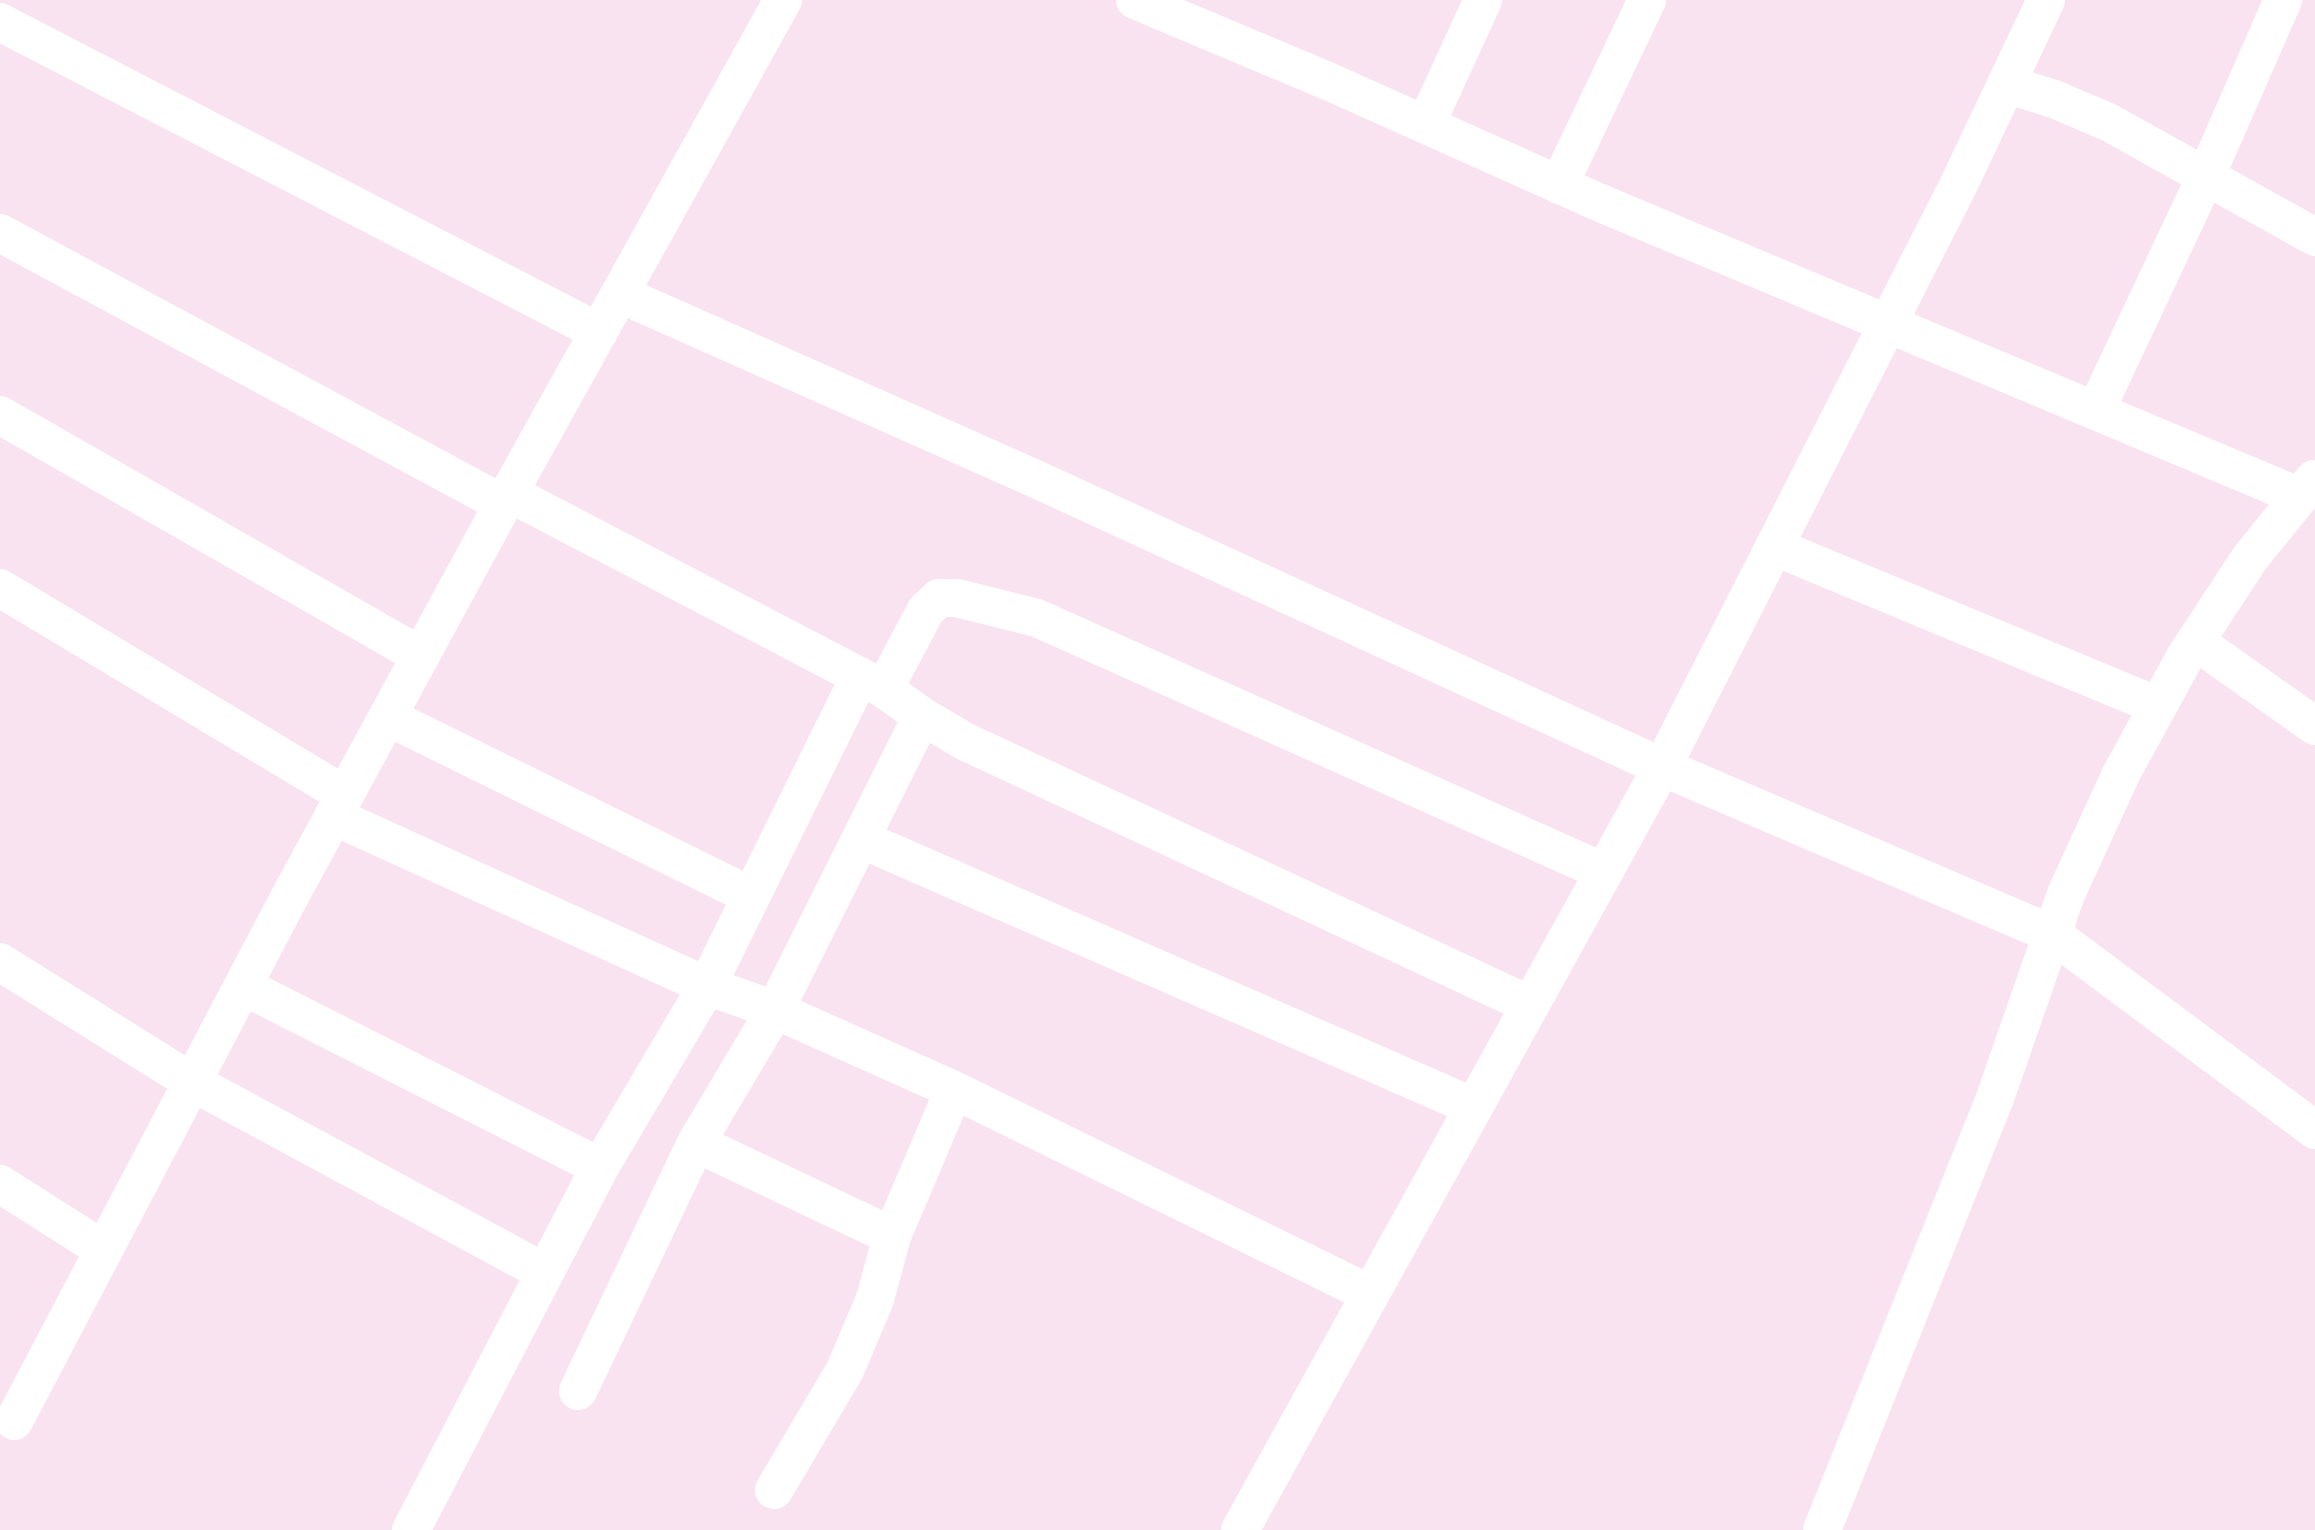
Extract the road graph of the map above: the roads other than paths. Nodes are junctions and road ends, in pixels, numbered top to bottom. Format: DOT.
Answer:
graph roads {
  1 [pos="783,0"];
  2 [pos="1135,0"];
  3 [pos="1483,0"];
  4 [pos="1647,0"];
  5 [pos="2046,0"];
  6 [pos="2283,0"];
  7 [pos="0,22"];
  8 [pos="2006,84"];
  9 [pos="1426,124"];
  10 [pos="2206,176"];
  11 [pos="1559,185"];
  12 [pos="0,233"];
  13 [pos="2315,237"];
  14 [pos="620,294"];
  15 [pos="1889,323"];
  16 [pos="599,332"];
  17 [pos="2096,410"];
  18 [pos="0,415"];
  19 [pos="2310,484"];
  20 [pos="506,498"];
  21 [pos="1775,547"];
  22 [pos="0,588"];
  23 [pos="2195,641"];
  24 [pos="421,656"];
  25 [pos="872,682"];
  26 [pos="2158,706"];
  27 [pos="922,716"];
  28 [pos="388,717"];
  29 [pos="2315,726"];
  30 [pos="1662,767"];
  31 [pos="339,806"];
  32 [pos="863,840"];
  33 [pos="1604,872"];
  34 [pos="751,896"];
  35 [pos="2052,934"];
  36 [pos="0,962"];
  37 [pos="243,986"];
  38 [pos="707,986"];
  39 [pos="1530,1005"];
  40 [pos="775,1010"];
  41 [pos="192,1082"];
  42 [pos="954,1090"];
  43 [pos="1474,1107"];
  44 [pos="2315,1130"];
  45 [pos="696,1143"];
  46 [pos="600,1167"];
  47 [pos="0,1184"];
  48 [pos="892,1236"];
  49 [pos="104,1250"];
  50 [pos="544,1272"];
  51 [pos="1370,1294"];
  52 [pos="578,1391"];
  53 [pos="5,1426"];
  54 [pos="774,1490"];
  55 [pos="411,1530"];
  56 [pos="1240,1530"];
  57 [pos="1822,1530"];
  1 -- 14 [label="street"];
  2 -- 9 [label="street"];
  3 -- 9 [label="street"];
  4 -- 11 [label="street"];
  5 -- 8 [label="street"];
  6 -- 10 [label="street"];
  7 -- 16 [label="street"];
  8 -- 10 [label="street"];
  8 -- 15 [label="street"];
  9 -- 11 [label="street"];
  10 -- 13 [label="street"];
  10 -- 17 [label="street"];
  11 -- 15 [label="street"];
  12 -- 20 [label="street"];
  14 -- 16 [label="street"];
  14 -- 30 [label="street"];
  15 -- 17 [label="street"];
  15 -- 21 [label="street"];
  16 -- 20 [label="street"];
  17 -- 19 [label="street"];
  18 -- 24 [label="street"];
  19 -- 23 [label="street"];
  20 -- 24 [label="street"];
  20 -- 25 [label="street"];
  21 -- 26 [label="street"];
  21 -- 30 [label="street"];
  22 -- 31 [label="street"];
  23 -- 26 [label="street"];
  23 -- 29 [label="street"];
  24 -- 28 [label="street"];
  25 -- 27 [label="street"];
  25 -- 33 [label="street"];
  25 -- 34 [label="street"];
  26 -- 35 [label="street"];
  27 -- 32 [label="street"];
  27 -- 39 [label="street"];
  28 -- 31 [label="street"];
  28 -- 34 [label="street"];
  30 -- 33 [label="street"];
  30 -- 35 [label="street"];
  31 -- 37 [label="street"];
  31 -- 38 [label="street"];
  32 -- 40 [label="street"];
  32 -- 43 [label="street"];
  33 -- 39 [label="street"];
  34 -- 38 [label="street"];
  35 -- 44 [label="street"];
  35 -- 57 [label="street"];
  36 -- 41 [label="street"];
  37 -- 41 [label="street"];
  37 -- 46 [label="street"];
  38 -- 40 [label="street"];
  38 -- 46 [label="street"];
  39 -- 43 [label="street"];
  40 -- 42 [label="street"];
  40 -- 45 [label="street"];
  41 -- 49 [label="street"];
  41 -- 50 [label="street"];
  42 -- 48 [label="street"];
  42 -- 51 [label="street"];
  43 -- 51 [label="street"];
  45 -- 48 [label="street"];
  45 -- 52 [label="street"];
  46 -- 50 [label="street"];
  47 -- 49 [label="street"];
  48 -- 54 [label="street"];
  49 -- 53 [label="street"];
  50 -- 55 [label="street"];
  51 -- 56 [label="street"];
}
